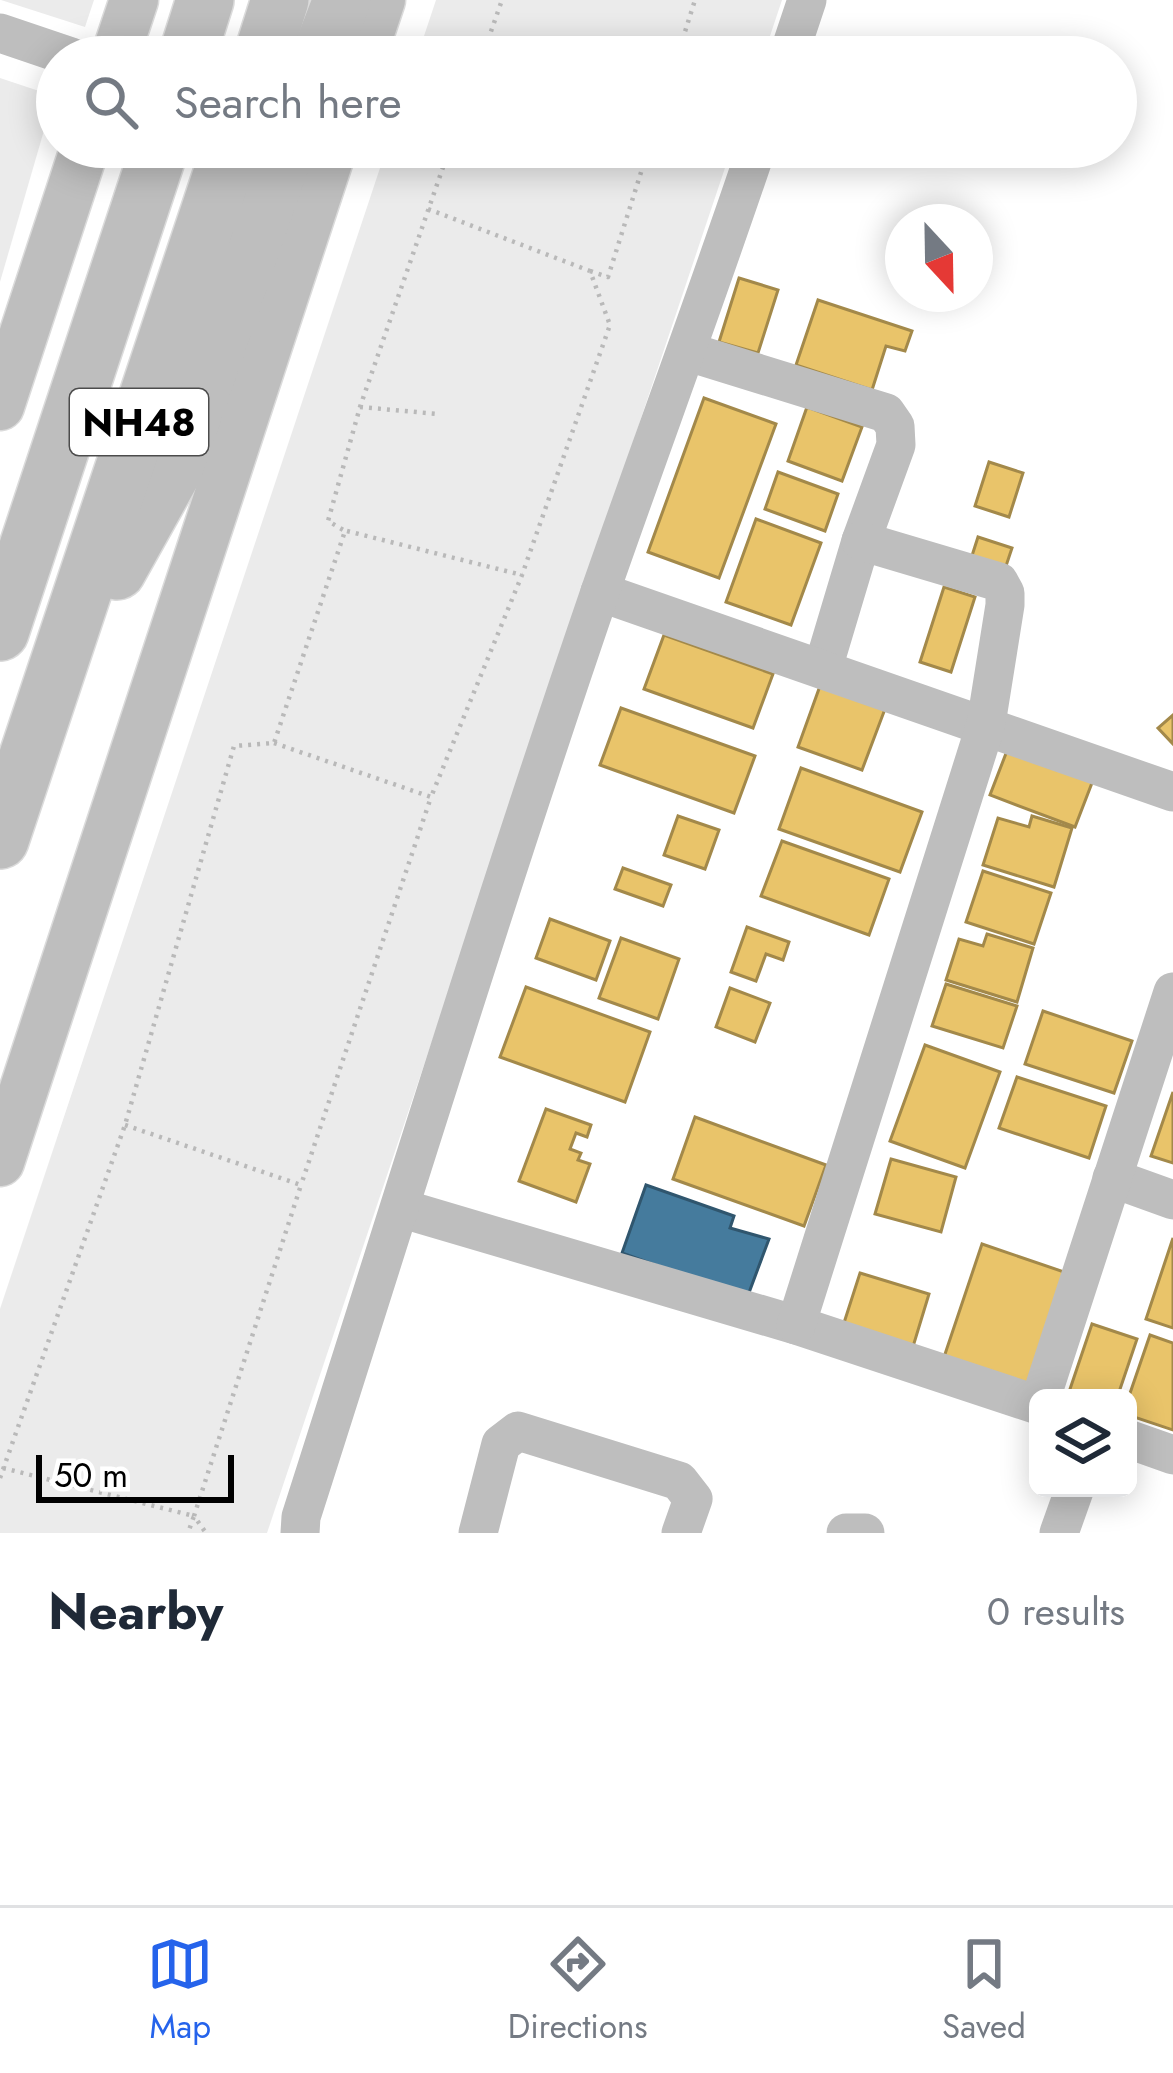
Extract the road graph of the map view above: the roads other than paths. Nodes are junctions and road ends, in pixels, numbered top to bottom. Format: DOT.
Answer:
graph roads {
  1 [pos="134,0"];
  2 [pos="342,0"];
  3 [pos="381,0"];
  4 [pos="807,0"];
  5 [pos="0,33"];
  6 [pos="122,36"];
  7 [pos="328,36"];
  8 [pos="369,36"];
  9 [pos="795,36"];
  10 [pos="36,45"];
  11 [pos="79,168"];
  12 [pos="135,168"];
  13 [pos="154,168"];
  14 [pos="225,168"];
  15 [pos="279,168"];
  16 [pos="326,168"];
  17 [pos="751,168"];
  18 [pos="130,245"];
  19 [pos="688,352"];
  20 [pos="0,406"];
  21 [pos="861,541"];
  22 [pos="601,592"];
  23 [pos="0,632"];
  24 [pos="823,668"];
  25 [pos="47,697"];
  26 [pos="986,724"];
  27 [pos="1173,792"];
  28 [pos="0,840"];
  29 [pos="1173,992"];
  30 [pos="0,1162"];
  31 [pos="1112,1178"];
  32 [pos="1173,1200"];
  33 [pos="400,1208"];
  34 [pos="796,1325"];
  35 [pos="1044,1389"];
  36 [pos="1029,1399"];
  37 [pos="1137,1442"];
  38 [pos="1173,1455"];
  39 [pos="1072,1497"];
  40 [pos="300,1533"];
  41 [pos="478,1533"];
  42 [pos="681,1533"];
  43 [pos="846,1533"];
  44 [pos="865,1533"];
  45 [pos="1060,1533"];
  1 -- 6 [label="main road"];
  2 -- 7 [label="highway"];
  3 -- 8 [label="main road"];
  4 -- 9 [label="street"];
  5 -- 10 [label="street"];
  11 -- 20 [label="main road"];
  12 -- 18 [label="highway"];
  13 -- 18 [label="highway, NH48"];
  14 -- 25 [label="highway, NH48"];
  15 -- 25 [label="highway"];
  16 -- 30 [label="main road"];
  17 -- 19 [label="street"];
  18 -- 23 [label="highway, NH48"];
  19 -- 21 [label="street"];
  19 -- 22 [label="street"];
  21 -- 24 [label="street"];
  21 -- 26 [label="street"];
  22 -- 24 [label="street"];
  22 -- 33 [label="street"];
  24 -- 26 [label="street"];
  25 -- 28 [label="highway, NH48"];
  26 -- 27 [label="street"];
  26 -- 34 [label="street"];
  29 -- 31 [label="street"];
  31 -- 32 [label="street"];
  31 -- 35 [label="street"];
  33 -- 34 [label="street"];
  33 -- 40 [label="street"];
  34 -- 36 [label="street"];
  37 -- 38 [label="street"];
  39 -- 45 [label="street"];
  41 -- 42 [label="street"];
  43 -- 44 [label="street"];
}
